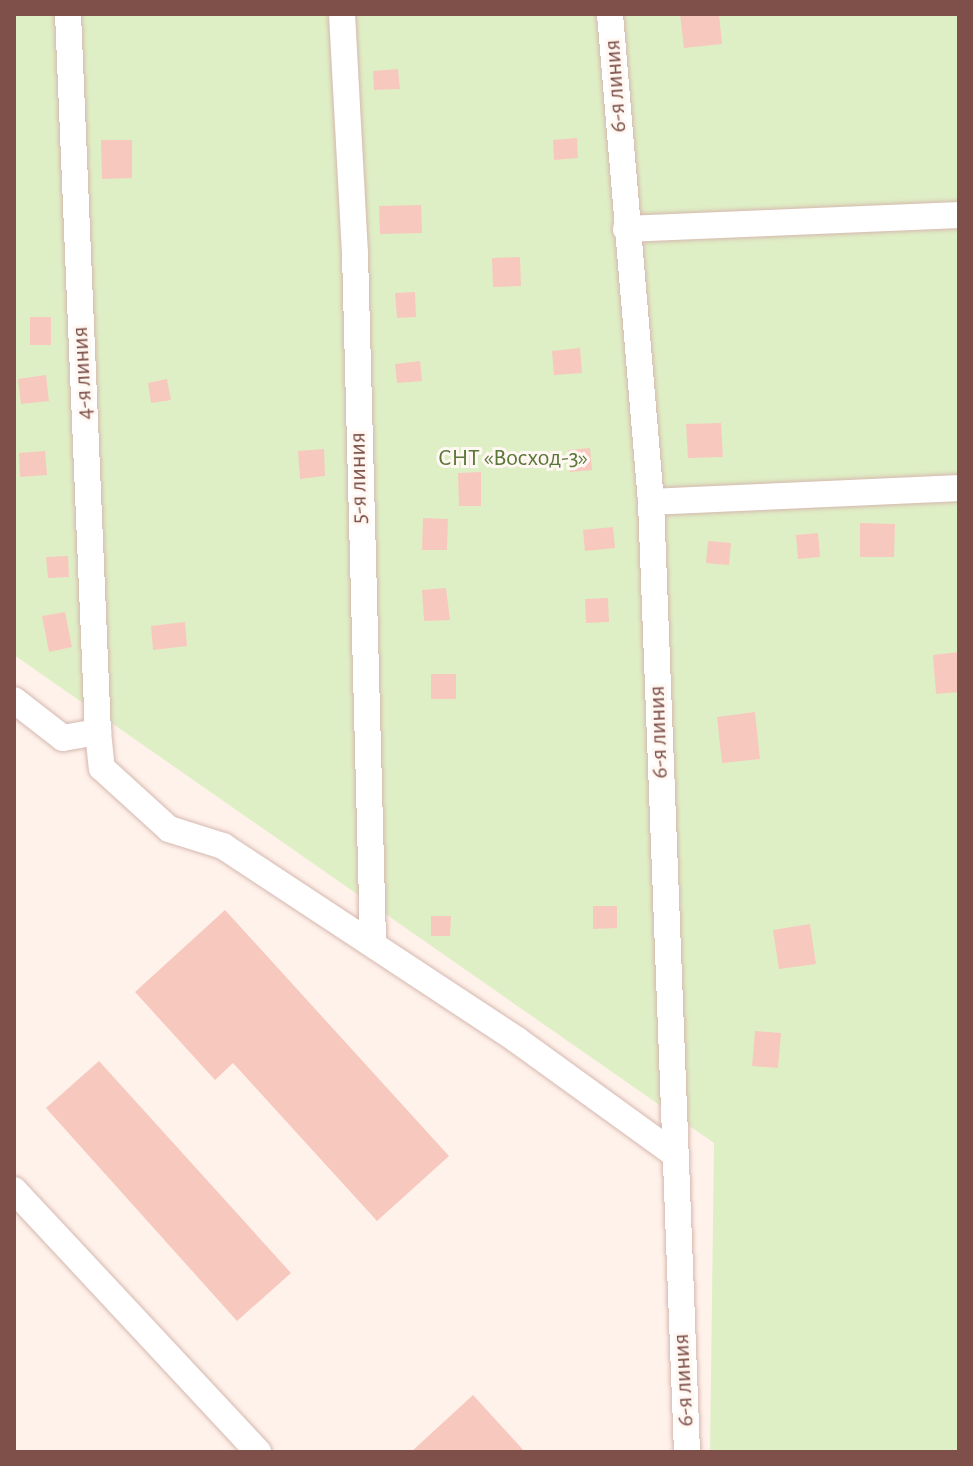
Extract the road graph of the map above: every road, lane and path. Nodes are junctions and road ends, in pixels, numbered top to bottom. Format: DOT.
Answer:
graph roads {
  1 [pos="68,14"];
  2 [pos="342,14"];
  3 [pos="610,14"];
  4 [pos="959,215"];
  5 [pos="626,229"];
  6 [pos="959,488"];
  7 [pos="651,502"];
  8 [pos="14,700"];
  9 [pos="98,732"];
  10 [pos="373,942"];
  11 [pos="673,1153"];
  12 [pos="14,1190"];
  13 [pos="258,1452"];
  14 [pos="687,1452"];
  1 -- 9 [label="street, 4-я линия"];
  2 -- 10 [label="street, 5-я линия"];
  3 -- 5 [label="street, 6-я линия"];
  4 -- 5 [label="street"];
  5 -- 7 [label="street, 6-я линия"];
  6 -- 7 [label="street"];
  7 -- 11 [label="street, 6-я линия"];
  8 -- 9 [label="street"];
  9 -- 10 [label="street, 4-я линия"];
  10 -- 11 [label="street, 4-я линия"];
  11 -- 14 [label="street, 6-я линия"];
  12 -- 13 [label="street"];
}
